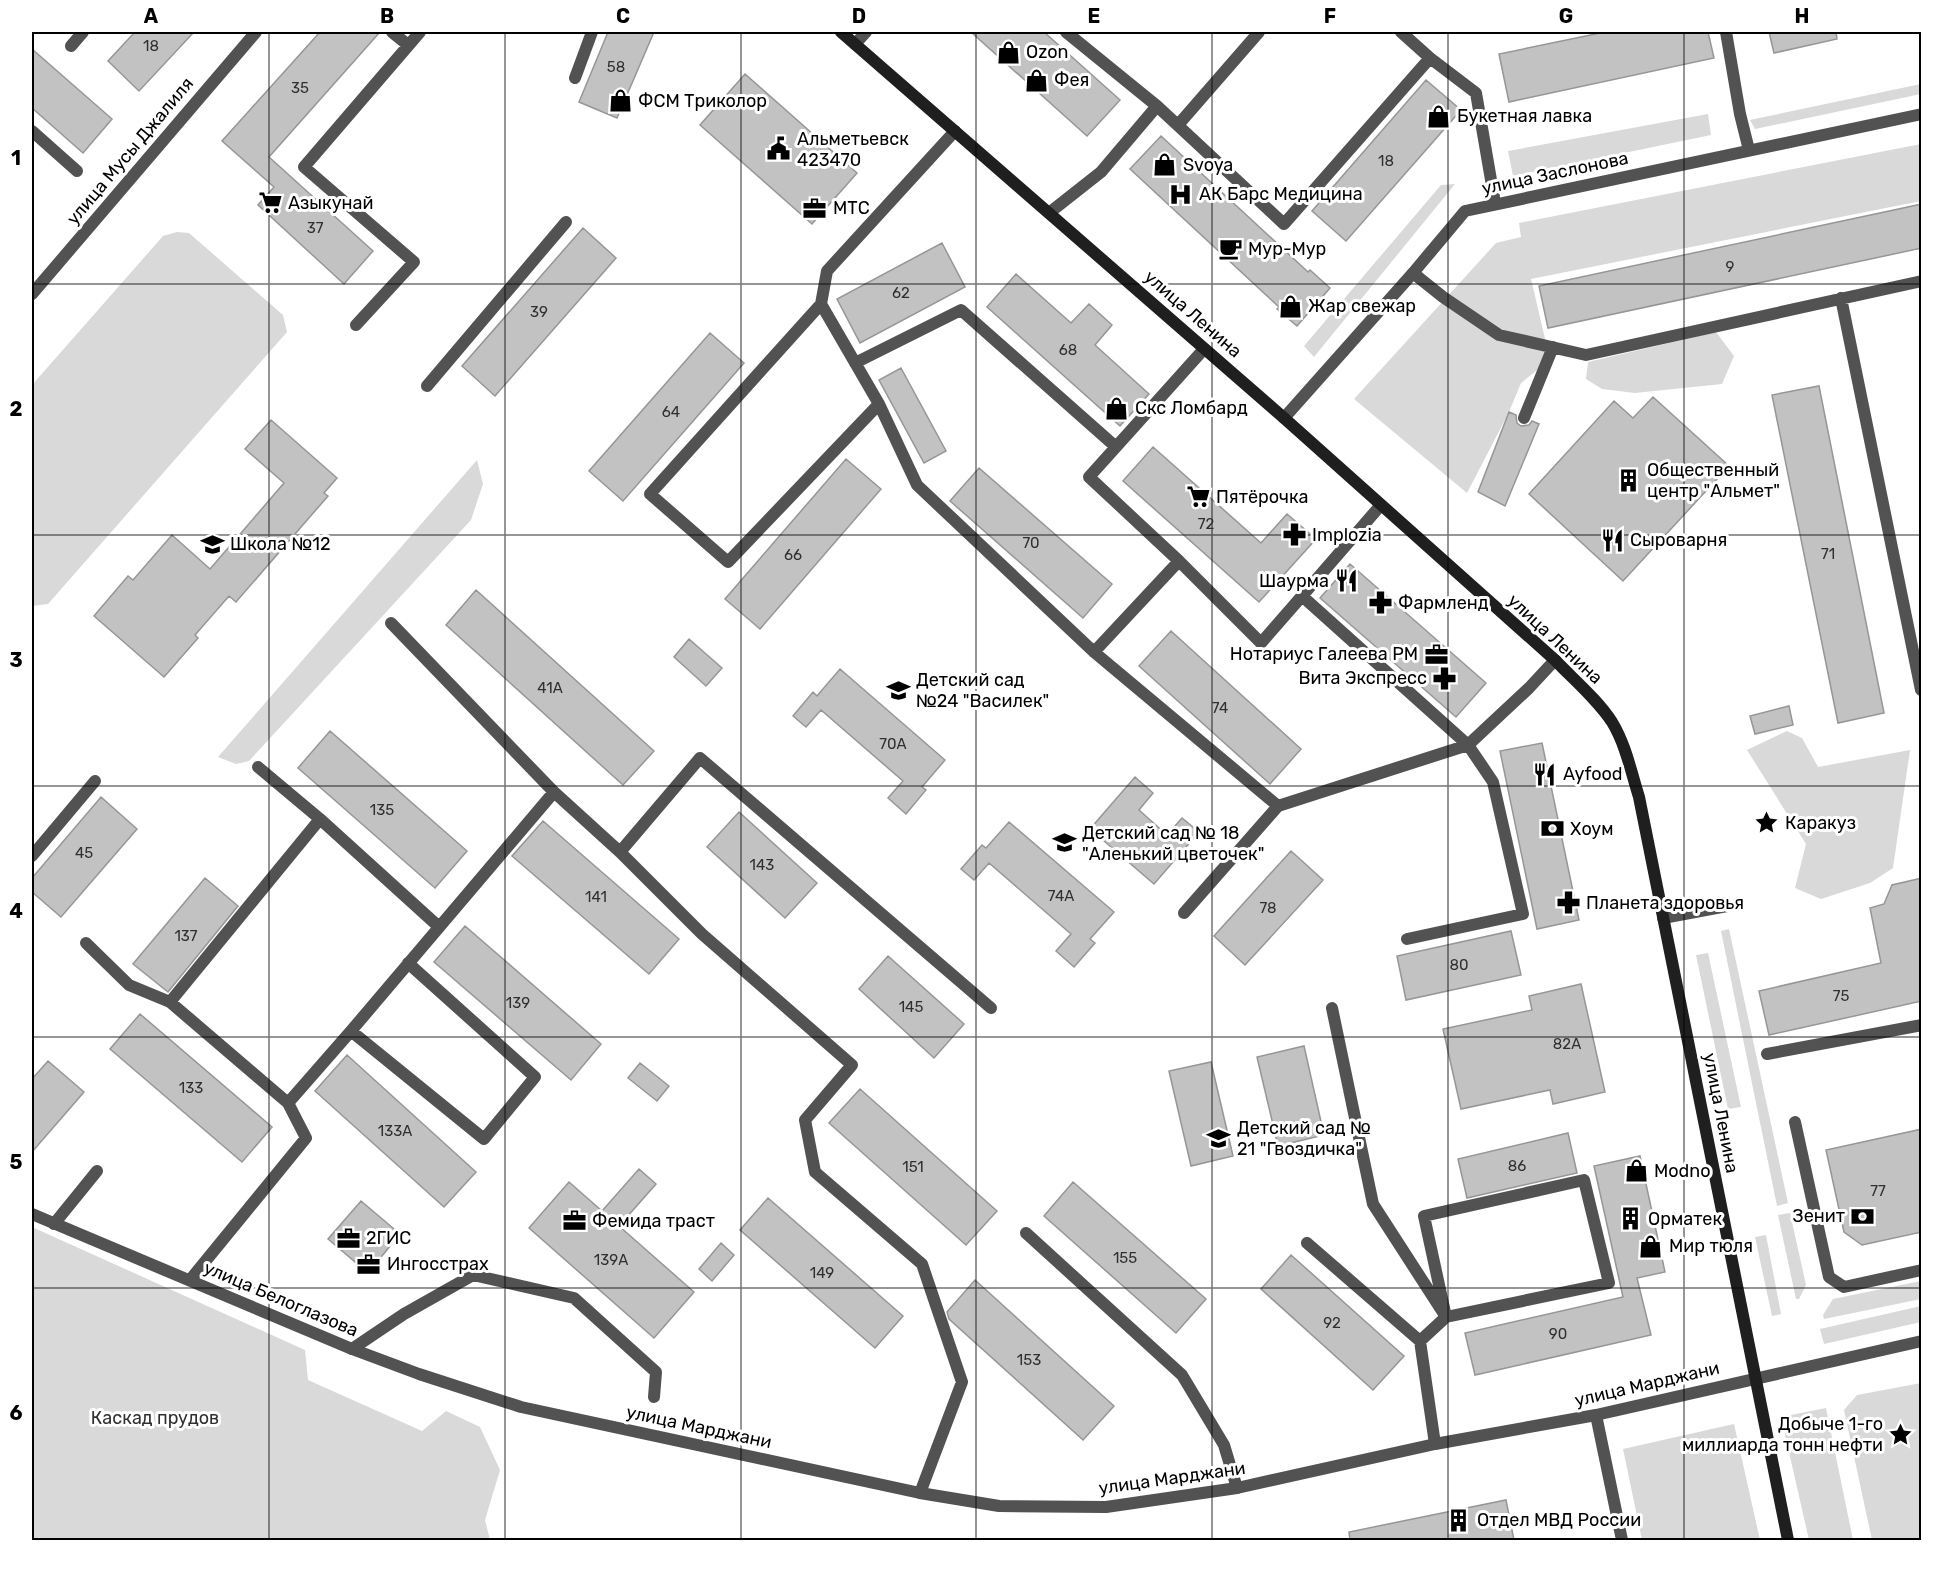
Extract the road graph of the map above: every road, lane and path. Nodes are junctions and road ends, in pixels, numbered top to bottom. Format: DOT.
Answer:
graph roads {
  1 [pos="83,32"];
  2 [pos="256,32"];
  3 [pos="392,32"];
  4 [pos="420,32"];
  5 [pos="592,32"];
  6 [pos="841,32"];
  7 [pos="866,32"];
  8 [pos="1066,32"];
  9 [pos="1259,32"];
  10 [pos="1401,32"];
  11 [pos="1726,32"];
  12 [pos="855,44"];
  13 [pos="408,45"];
  14 [pos="71,46"];
  15 [pos="1430,58"];
  16 [pos="575,78"];
  17 [pos="1158,106"];
  18 [pos="1922,114"];
  19 [pos="1178,125"];
  20 [pos="955,130"];
  21 [pos="32,131"];
  22 [pos="1749,150"];
  23 [pos="77,171"];
  24 [pos="1495,203"];
  25 [pos="1048,213"];
  26 [pos="566,222"];
  27 [pos="1413,273"];
  28 [pos="1922,281"];
  29 [pos="32,294"];
  30 [pos="1841,298"];
  31 [pos="821,304"];
  32 [pos="356,325"];
  33 [pos="1553,347"];
  34 [pos="1204,349"];
  35 [pos="855,363"];
  36 [pos="428,386"];
  37 [pos="879,404"];
  38 [pos="1284,418"];
  39 [pos="1524,418"];
  40 [pos="1116,447"];
  41 [pos="1380,506"];
  42 [pos="1179,561"];
  43 [pos="1302,596"];
  44 [pos="391,623"];
  45 [pos="1094,652"];
  46 [pos="1554,660"];
  47 [pos="1922,690"];
  48 [pos="1468,745"];
  49 [pos="258,767"];
  50 [pos="95,781"];
  51 [pos="554,792"];
  52 [pos="1278,806"];
  53 [pos="320,819"];
  54 [pos="620,852"];
  55 [pos="32,856"];
  56 [pos="1727,906"];
  57 [pos="1184,914"];
  58 [pos="1664,918"];
  59 [pos="438,926"];
  60 [pos="1407,939"];
  61 [pos="86,943"];
  62 [pos="408,963"];
  63 [pos="170,1002"];
  64 [pos="991,1008"];
  65 [pos="1332,1008"];
  66 [pos="1922,1024"];
  67 [pos="351,1031"];
  68 [pos="1767,1054"];
  69 [pos="288,1103"];
  70 [pos="1794,1122"];
  71 [pos="97,1171"];
  72 [pos="32,1214"];
  73 [pos="54,1224"];
  74 [pos="1026,1233"];
  75 [pos="1308,1243"];
  76 [pos="1922,1270"];
  77 [pos="190,1280"];
  78 [pos="1446,1317"];
  79 [pos="1420,1341"];
  80 [pos="1922,1341"];
  81 [pos="352,1349"];
  82 [pos="1755,1378"];
  83 [pos="654,1397"];
  84 [pos="521,1407"];
  85 [pos="1596,1414"];
  86 [pos="1435,1444"];
  87 [pos="1238,1488"];
  88 [pos="921,1494"];
  89 [pos="1622,1540"];
  90 [pos="1788,1540"];
  1 -- 14 [label="street"];
  2 -- 29 [label="street, улица Мусы Джалиля"];
  3 -- 13 [label="street"];
  4 -- 13 [label="street"];
  5 -- 16 [label="street"];
  6 -- 12 [label="main road, улица Ленина"];
  7 -- 12 [label="street"];
  8 -- 17 [label="street"];
  9 -- 19 [label="street"];
  10 -- 15 [label="street"];
  11 -- 22 [label="street"];
  12 -- 20 [label="main road, улица Ленина"];
  13 -- 32 [label="street"];
  15 -- 19 [label="street"];
  15 -- 24 [label="street"];
  17 -- 19 [label="street"];
  17 -- 25 [label="street"];
  18 -- 22 [label="street, улица Заслонова"];
  20 -- 25 [label="main road, улица Ленина"];
  20 -- 31 [label="street"];
  21 -- 23 [label="street"];
  22 -- 24 [label="street, улица Заслонова"];
  24 -- 27 [label="street, улица Заслонова"];
  25 -- 34 [label="main road, улица Ленина"];
  26 -- 36 [label="street"];
  27 -- 33 [label="street"];
  27 -- 38 [label="street, улица Заслонова"];
  28 -- 30 [label="street"];
  30 -- 33 [label="street"];
  30 -- 47 [label="street"];
  31 -- 35 [label="street"];
  31 -- 37 [label="street"];
  33 -- 39 [label="street"];
  34 -- 38 [label="main road, улица Ленина"];
  34 -- 40 [label="street"];
  35 -- 37 [label="street"];
  35 -- 40 [label="street"];
  37 -- 45 [label="street"];
  38 -- 41 [label="main road, улица Ленина"];
  40 -- 42 [label="street"];
  41 -- 43 [label="street"];
  41 -- 46 [label="main road, улица Ленина"];
  42 -- 43 [label="street"];
  42 -- 45 [label="street"];
  43 -- 48 [label="street"];
  44 -- 51 [label="street"];
  45 -- 52 [label="street"];
  46 -- 48 [label="street"];
  46 -- 58 [label="main road, улица Ленина"];
  48 -- 52 [label="street"];
  48 -- 60 [label="street"];
  49 -- 53 [label="street"];
  50 -- 55 [label="street"];
  51 -- 54 [label="street"];
  51 -- 59 [label="street"];
  52 -- 57 [label="street"];
  53 -- 59 [label="street"];
  53 -- 63 [label="street"];
  54 -- 64 [label="street"];
  54 -- 88 [label="street"];
  56 -- 58 [label="street"];
  58 -- 82 [label="main road, улица Ленина"];
  59 -- 62 [label="street"];
  61 -- 63 [label="street"];
  62 -- 67 [label="street"];
  62 -- 67 [label="street"];
  63 -- 69 [label="street"];
  65 -- 78 [label="street"];
  66 -- 68 [label="street"];
  67 -- 69 [label="street"];
  69 -- 77 [label="street"];
  70 -- 76 [label="street"];
  71 -- 73 [label="street"];
  72 -- 73 [label="street, улица Белоглазова"];
  73 -- 77 [label="street, улица Белоглазова"];
  74 -- 87 [label="street"];
  75 -- 79 [label="street"];
  77 -- 81 [label="street, улица Белоглазова"];
  78 -- 78 [label="street"];
  78 -- 79 [label="street"];
  79 -- 86 [label="street"];
  80 -- 82 [label="street, улица Марджани"];
  81 -- 83 [label="street"];
  81 -- 84 [label="street, улица Белоглазова"];
  82 -- 85 [label="street, улица Марджани"];
  82 -- 90 [label="main road, улица Ленина"];
  84 -- 88 [label="street, улица Марджани"];
  85 -- 86 [label="street, улица Марджани"];
  85 -- 89 [label="street"];
  86 -- 87 [label="street, улица Марджани"];
  87 -- 88 [label="street, улица Марджани"];
}
